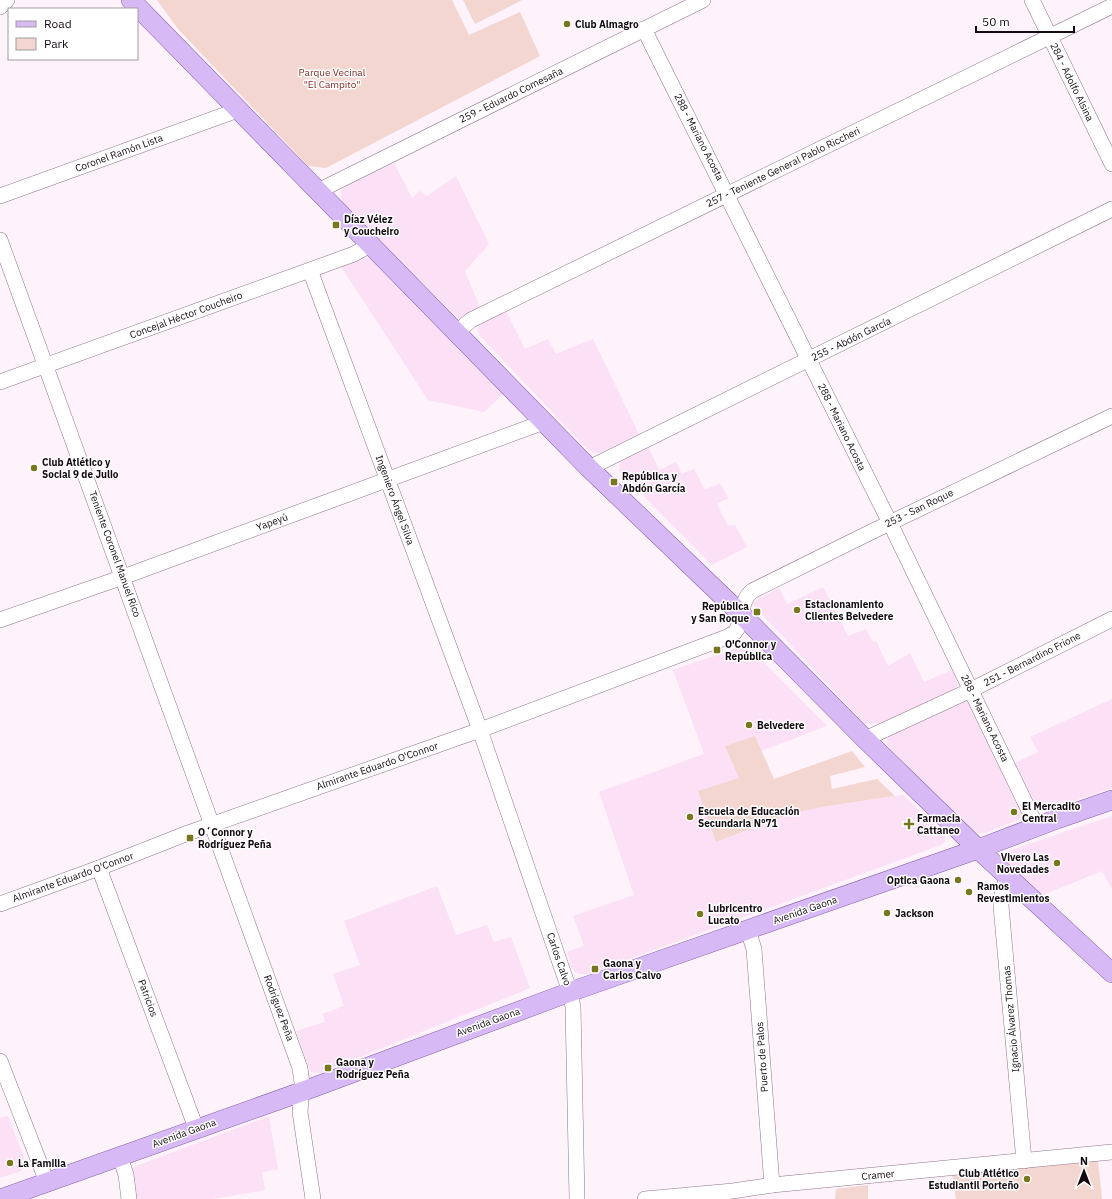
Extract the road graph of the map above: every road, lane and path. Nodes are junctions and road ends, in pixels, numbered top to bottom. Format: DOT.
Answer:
graph roads {
  1 [pos="7,0"];
  2 [pos="131,0"];
  3 [pos="143,0"];
  4 [pos="703,0"];
  5 [pos="1032,0"];
  6 [pos="1112,6"];
  7 [pos="0,7"];
  8 [pos="644,29"];
  9 [pos="1050,37"];
  10 [pos="182,52"];
  11 [pos="238,110"];
  12 [pos="1112,164"];
  13 [pos="318,191"];
  14 [pos="728,195"];
  15 [pos="0,196"];
  16 [pos="1112,209"];
  17 [pos="0,240"];
  18 [pos="370,245"];
  19 [pos="310,270"];
  20 [pos="457,332"];
  21 [pos="809,360"];
  22 [pos="46,366"];
  23 [pos="0,382"];
  24 [pos="1112,416"];
  25 [pos="544,422"];
  26 [pos="589,468"];
  27 [pos="387,479"];
  28 [pos="890,523"];
  29 [pos="123,577"];
  30 [pos="741,614"];
  31 [pos="1112,619"];
  32 [pos="0,620"];
  33 [pos="971,690"];
  34 [pos="480,730"];
  35 [pos="865,739"];
  36 [pos="1112,800"];
  37 [pos="213,824"];
  38 [pos="1037,827"];
  39 [pos="978,849"];
  40 [pos="99,868"];
  41 [pos="1007,877"];
  42 [pos="0,904"];
  43 [pos="748,930"];
  44 [pos="1112,973"];
  45 [pos="570,992"];
  46 [pos="0,1061"];
  47 [pos="301,1092"];
  48 [pos="196,1128"];
  49 [pos="1112,1152"];
  50 [pos="120,1156"];
  51 [pos="1024,1161"];
  52 [pos="46,1182"];
  53 [pos="772,1185"];
  54 [pos="733,1195"];
  55 [pos="1,1199"];
  56 [pos="129,1199"];
  57 [pos="313,1199"];
  58 [pos="578,1199"];
  59 [pos="645,1199"];
  1 -- 7 [label="street"];
  2 -- 10 [label="main road"];
  3 -- 10 [label="main road"];
  4 -- 8 [label="street, 259 - Eduardo Comesaña"];
  5 -- 9 [label="street, 284 - Adolfo Alsina"];
  6 -- 9 [label="street, 257 - Teniente General Pablo Riccheri"];
  8 -- 13 [label="street, 259 - Eduardo Comesaña"];
  8 -- 14 [label="street, 288 - Mariano Acosta"];
  9 -- 12 [label="street, 284 - Adolfo Alsina"];
  9 -- 14 [label="street, 257 - Teniente General Pablo Riccheri"];
  10 -- 11 [label="main road"];
  11 -- 13 [label="main road"];
  11 -- 15 [label="street, Coronel Ramón Lista"];
  13 -- 18 [label="main road"];
  14 -- 20 [label="street, 257 - Teniente General Pablo Riccheri"];
  14 -- 21 [label="street, 288 - Mariano Acosta"];
  16 -- 21 [label="street, 255 - Abdón García"];
  17 -- 22 [label="street, Teniente Coronel Manuel Rico"];
  18 -- 19 [label="street, Concejal Héctor Coucheiro"];
  18 -- 20 [label="main road"];
  19 -- 22 [label="street, Concejal Héctor Coucheiro"];
  19 -- 27 [label="street, Ingeniero Ángel Silva"];
  20 -- 25 [label="main road"];
  21 -- 26 [label="street, 255 - Abdón García"];
  21 -- 28 [label="street, 288 - Mariano Acosta"];
  22 -- 23 [label="street, Concejal Héctor Coucheiro"];
  22 -- 29 [label="street, Teniente Coronel Manuel Rico"];
  24 -- 28 [label="street, 253 - San Roque"];
  25 -- 26 [label="main road"];
  25 -- 27 [label="street, Yapeyú"];
  26 -- 30 [label="main road"];
  27 -- 29 [label="street, Yapeyú"];
  27 -- 34 [label="street, Ingeniero Ángel Silva"];
  28 -- 30 [label="street, 253 - San Roque"];
  28 -- 33 [label="street, 288 - Mariano Acosta"];
  29 -- 32 [label="street, Yapeyú"];
  29 -- 37 [label="street, Teniente Coronel Manuel Rico"];
  30 -- 34 [label="street, Almirante Eduardo O'Connor"];
  30 -- 35 [label="main road"];
  31 -- 33 [label="street, 251 - Bernardino Frione"];
  33 -- 35 [label="street, 251 - Bernardino Frione"];
  33 -- 38 [label="street, 288 - Mariano Acosta"];
  34 -- 37 [label="street, Almirante Eduardo O'Connor"];
  34 -- 45 [label="street, Carlos Calvo"];
  35 -- 39 [label="main road"];
  36 -- 38 [label="main road, Avenida Gaona"];
  37 -- 40 [label="street, Almirante Eduardo O'Connor"];
  37 -- 47 [label="street, Rodríguez Peña"];
  38 -- 39 [label="main road, Avenida Gaona"];
  39 -- 41 [label="main road"];
  39 -- 43 [label="main road, Avenida Gaona"];
  40 -- 42 [label="street, Almirante Eduardo O'Connor"];
  40 -- 48 [label="street, Patricios"];
  41 -- 44 [label="main road"];
  41 -- 51 [label="street, Ignacio Álvarez Thomas"];
  43 -- 45 [label="main road, Avenida Gaona"];
  43 -- 53 [label="street, Puerto de Palos"];
  45 -- 47 [label="main road, Avenida Gaona"];
  45 -- 58 [label="street, Carlos Calvo"];
  46 -- 52 [label="street"];
  47 -- 48 [label="main road, Avenida Gaona"];
  47 -- 57 [label="street, Rodríguez Peña"];
  48 -- 50 [label="main road, Avenida Gaona"];
  49 -- 51 [label="street, Cramer"];
  50 -- 52 [label="main road, Avenida Gaona"];
  50 -- 56 [label="street"];
  51 -- 53 [label="street, Cramer"];
  52 -- 55 [label="main road, Avenida Gaona"];
  53 -- 54 [label="street, Cramer"];
  54 -- 59 [label="street, Cramer"];
}
